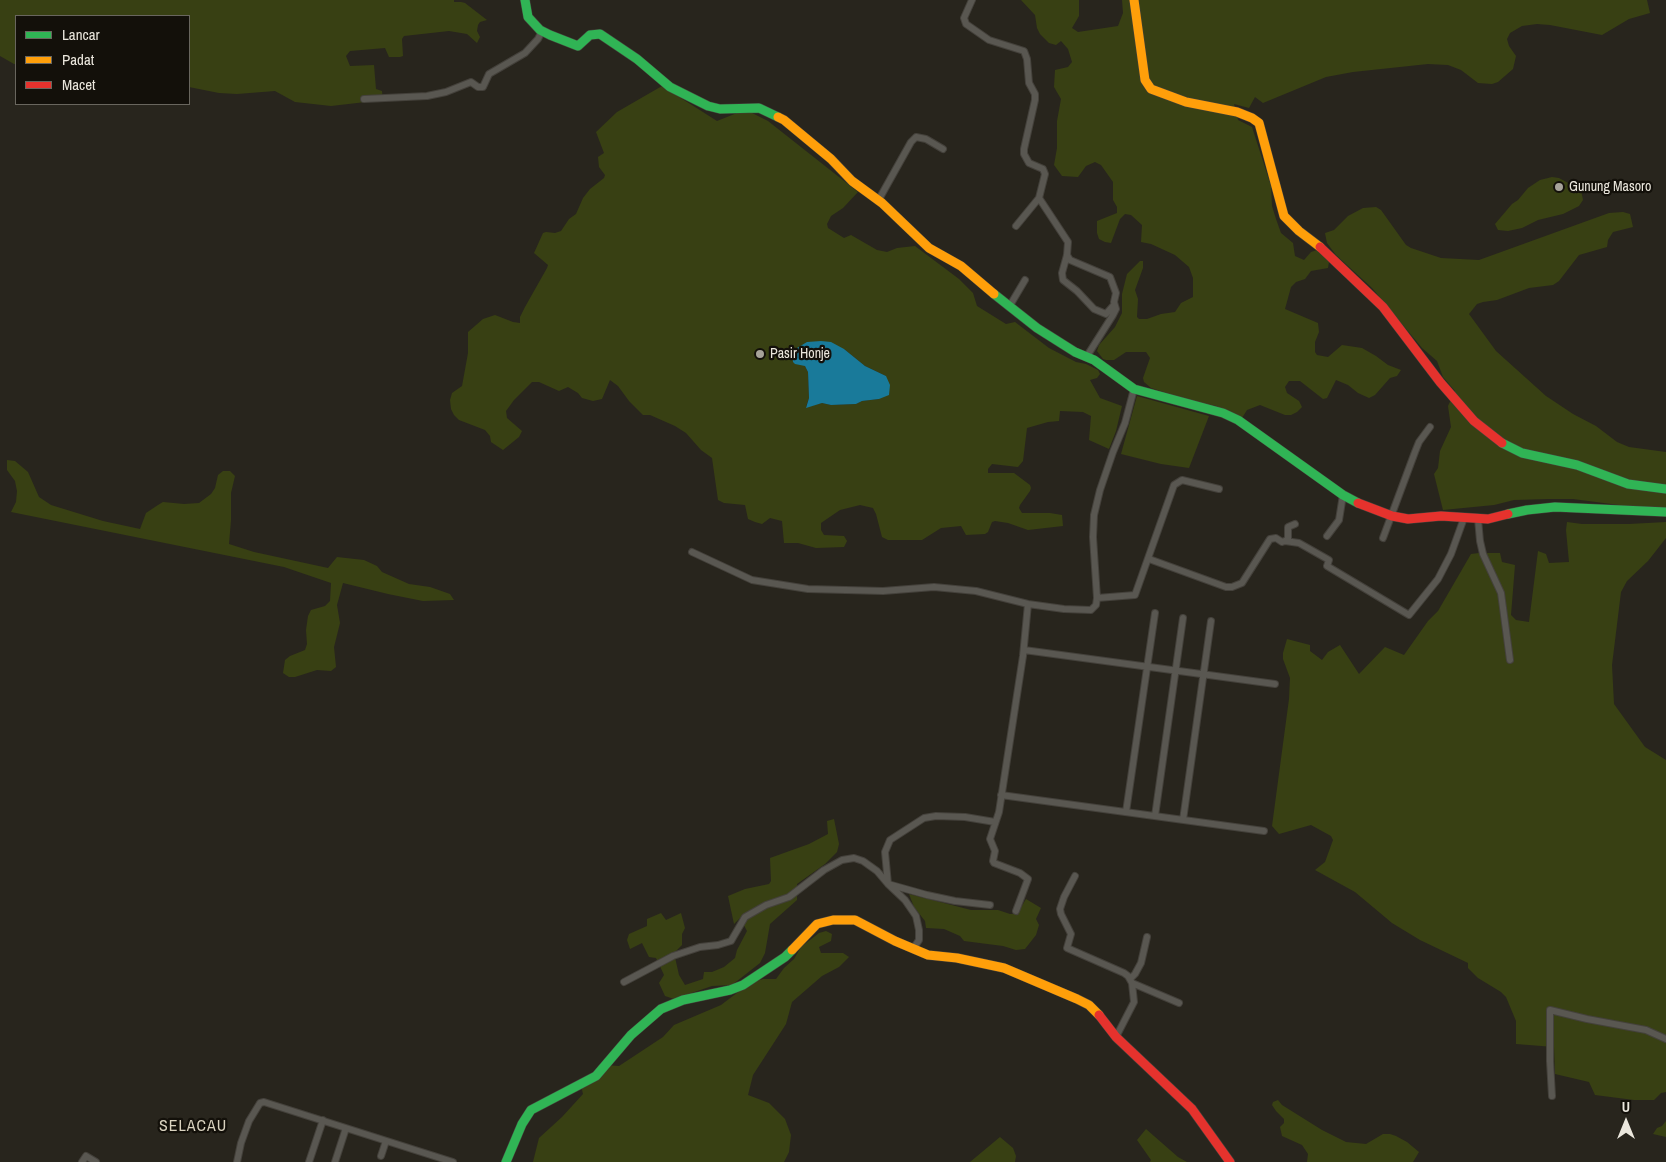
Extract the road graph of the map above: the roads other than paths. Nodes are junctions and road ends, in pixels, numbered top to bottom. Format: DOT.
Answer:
graph roads {
  1 [pos="525,0"];
  2 [pos="972,0"];
  3 [pos="1134,0"];
  4 [pos="542,31"];
  5 [pos="364,99"];
  6 [pos="944,149"];
  7 [pos="1038,198"];
  8 [pos="878,201"];
  9 [pos="1016,226"];
  10 [pos="1067,255"];
  11 [pos="1025,280"];
  12 [pos="1114,305"];
  13 [pos="1009,307"];
  14 [pos="1087,356"];
  15 [pos="1134,389"];
  16 [pos="1430,427"];
  17 [pos="1219,488"];
  18 [pos="1666,489"];
  19 [pos="1343,495"];
  20 [pos="1666,512"];
  21 [pos="1392,516"];
  22 [pos="1464,518"];
  23 [pos="1478,519"];
  24 [pos="1295,524"];
  25 [pos="1327,536"];
  26 [pos="1383,538"];
  27 [pos="1285,541"];
  28 [pos="692,552"];
  29 [pos="1149,559"];
  30 [pos="1097,598"];
  31 [pos="1028,604"];
  32 [pos="1156,613"];
  33 [pos="1183,618"];
  34 [pos="1211,622"];
  35 [pos="1024,650"];
  36 [pos="1510,660"];
  37 [pos="1147,667"];
  38 [pos="1175,670"];
  39 [pos="1204,674"];
  40 [pos="1275,684"];
  41 [pos="1001,795"];
  42 [pos="1126,812"];
  43 [pos="1155,816"];
  44 [pos="1183,820"];
  45 [pos="995,822"];
  46 [pos="1264,830"];
  47 [pos="1075,876"];
  48 [pos="888,884"];
  49 [pos="990,905"];
  50 [pos="1016,911"];
  51 [pos="1147,937"];
  52 [pos="913,949"];
  53 [pos="1131,981"];
  54 [pos="624,982"];
  55 [pos="1179,1003"];
  56 [pos="1116,1037"];
  57 [pos="1666,1039"];
  58 [pos="1552,1096"];
  59 [pos="323,1120"];
  60 [pos="346,1128"];
  61 [pos="386,1141"];
  62 [pos="381,1156"];
  63 [pos="82,1162"];
  64 [pos="96,1162"];
  65 [pos="237,1162"];
  66 [pos="309,1162"];
  67 [pos="335,1162"];
  68 [pos="453,1162"];
  69 [pos="506,1162"];
  70 [pos="1230,1162"];
  1 -- 4 [label="street"];
  2 -- 7 [label="street"];
  3 -- 18 [label="street"];
  4 -- 5 [label="street"];
  4 -- 8 [label="street"];
  6 -- 8 [label="street"];
  7 -- 9 [label="street"];
  7 -- 10 [label="street"];
  8 -- 13 [label="street"];
  10 -- 12 [label="street"];
  10 -- 12 [label="street"];
  11 -- 13 [label="street"];
  12 -- 14 [label="street"];
  13 -- 14 [label="street"];
  14 -- 15 [label="street"];
  15 -- 19 [label="street"];
  15 -- 30 [label="street"];
  16 -- 21 [label="street"];
  17 -- 29 [label="street"];
  19 -- 21 [label="street"];
  19 -- 25 [label="street"];
  20 -- 23 [label="street"];
  21 -- 22 [label="street"];
  21 -- 26 [label="street"];
  22 -- 23 [label="street"];
  22 -- 27 [label="street"];
  23 -- 36 [label="street"];
  24 -- 27 [label="street"];
  27 -- 29 [label="street"];
  28 -- 31 [label="street"];
  29 -- 30 [label="street"];
  30 -- 31 [label="street"];
  31 -- 35 [label="street"];
  32 -- 37 [label="street"];
  33 -- 38 [label="street"];
  34 -- 39 [label="street"];
  35 -- 37 [label="street"];
  35 -- 41 [label="street"];
  37 -- 38 [label="street"];
  37 -- 42 [label="street"];
  38 -- 39 [label="street"];
  38 -- 43 [label="street"];
  39 -- 40 [label="street"];
  39 -- 44 [label="street"];
  41 -- 42 [label="street"];
  41 -- 45 [label="street"];
  42 -- 43 [label="street"];
  43 -- 44 [label="street"];
  44 -- 46 [label="street"];
  45 -- 48 [label="street"];
  45 -- 50 [label="street"];
  47 -- 53 [label="street"];
  48 -- 49 [label="street"];
  48 -- 52 [label="street"];
  48 -- 54 [label="street"];
  51 -- 53 [label="street"];
  52 -- 56 [label="street"];
  52 -- 69 [label="street"];
  53 -- 55 [label="street"];
  53 -- 56 [label="street"];
  56 -- 70 [label="street"];
  57 -- 58 [label="street"];
  59 -- 60 [label="street"];
  59 -- 65 [label="street"];
  59 -- 66 [label="street"];
  60 -- 61 [label="street"];
  60 -- 67 [label="street"];
  61 -- 62 [label="street"];
  61 -- 68 [label="street"];
  63 -- 64 [label="street"];
}
